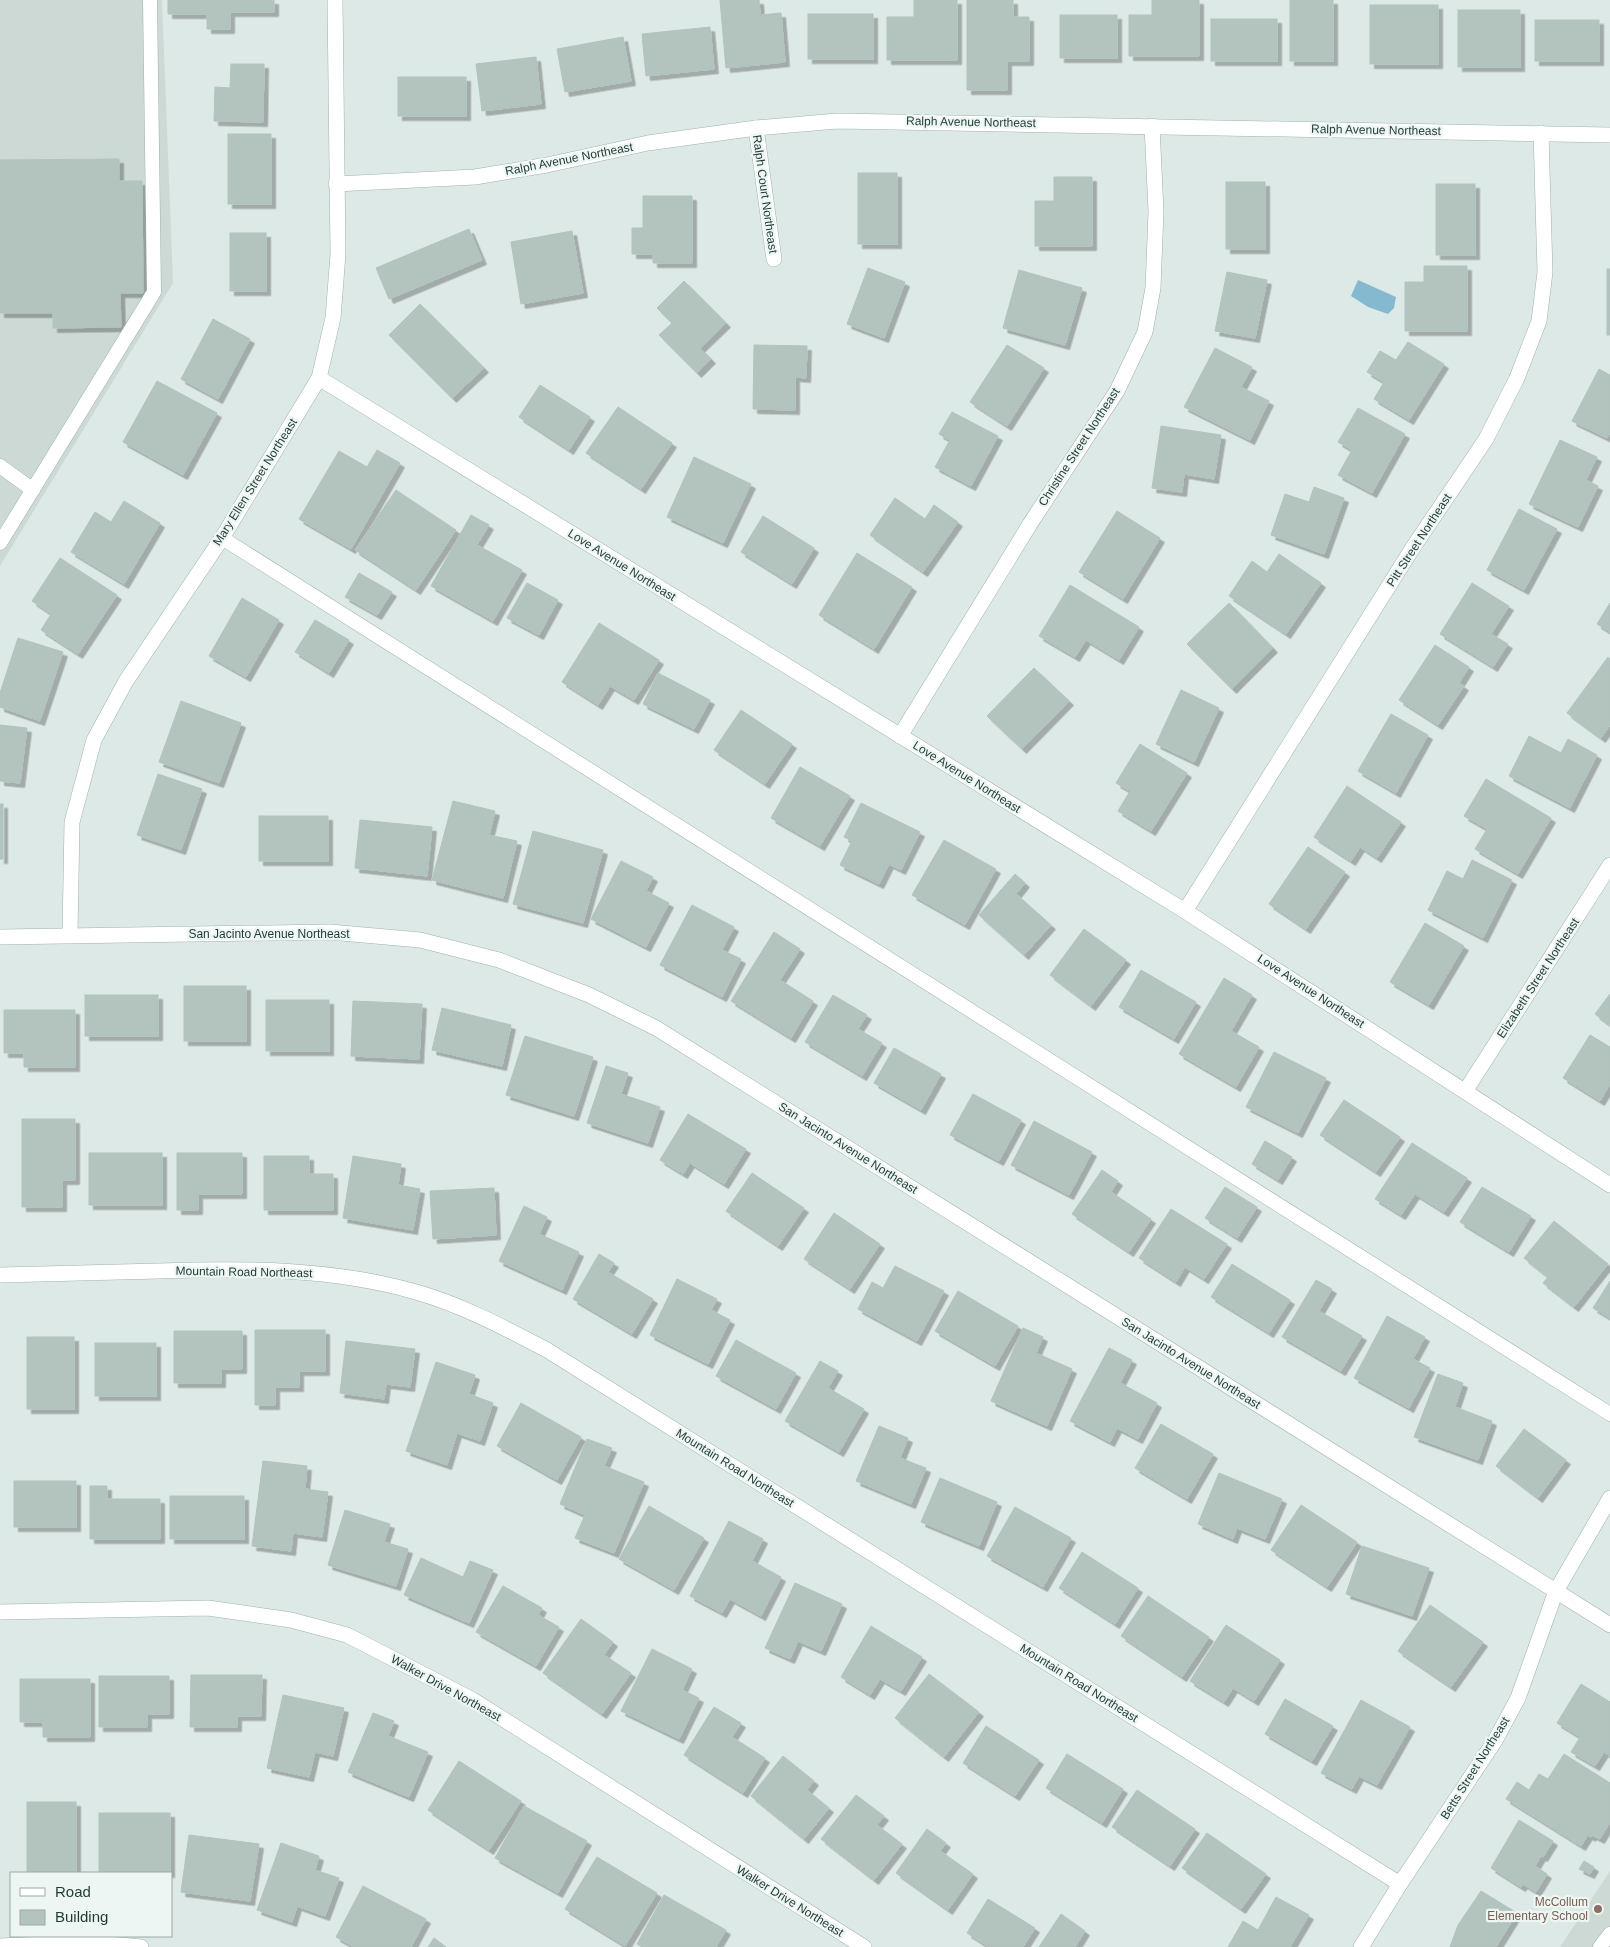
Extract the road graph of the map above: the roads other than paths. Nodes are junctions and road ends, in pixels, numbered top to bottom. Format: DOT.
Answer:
graph roads {
  1 [pos="150,0"];
  2 [pos="335,0"];
  3 [pos="1152,126"];
  4 [pos="756,128"];
  5 [pos="1541,133"];
  6 [pos="1610,135"];
  7 [pos="336,184"];
  8 [pos="774,260"];
  9 [pos="319,378"];
  10 [pos="0,466"];
  11 [pos="32,490"];
  12 [pos="222,538"];
  13 [pos="0,543"];
  14 [pos="900,736"];
  15 [pos="1610,865"];
  16 [pos="1185,911"];
  17 [pos="70,935"];
  18 [pos="0,937"];
  19 [pos="1466,1090"];
  20 [pos="1610,1185"];
  21 [pos="0,1275"];
  22 [pos="1610,1414"];
  23 [pos="1610,1498"];
  24 [pos="1556,1591"];
  25 [pos="0,1612"];
  26 [pos="1610,1625"];
  27 [pos="1400,1884"];
  28 [pos="1610,1934"];
  29 [pos="0,1946"];
  30 [pos="141,1947"];
  31 [pos="864,1947"];
  32 [pos="1361,1947"];
  33 [pos="1600,1947"];
  1 -- 11 [label="lane"];
  2 -- 7 [label="street, Mary Ellen Street Northeast"];
  3 -- 4 [label="street, Ralph Avenue Northeast"];
  3 -- 5 [label="street, Ralph Avenue Northeast"];
  3 -- 14 [label="street, Christine Street Northeast"];
  4 -- 7 [label="street, Ralph Avenue Northeast"];
  4 -- 8 [label="street, Ralph Court Northeast"];
  5 -- 6 [label="street, Ralph Avenue Northeast"];
  5 -- 16 [label="street, Pitt Street Northeast"];
  7 -- 9 [label="street, Mary Ellen Street Northeast"];
  9 -- 12 [label="street, Mary Ellen Street Northeast"];
  9 -- 14 [label="street, Love Avenue Northeast"];
  10 -- 11 [label="lane"];
  11 -- 13 [label="lane"];
  12 -- 17 [label="street, Mary Ellen Street Northeast"];
  12 -- 22 [label="lane"];
  14 -- 16 [label="street, Love Avenue Northeast"];
  15 -- 19 [label="street, Elizabeth Street Northeast"];
  16 -- 19 [label="street, Love Avenue Northeast"];
  17 -- 18 [label="street, San Jacinto Avenue Northeast"];
  17 -- 24 [label="street, San Jacinto Avenue Northeast"];
  19 -- 20 [label="street, Love Avenue Northeast"];
  21 -- 27 [label="street, Mountain Road Northeast"];
  23 -- 24 [label="street, Betts Street Northeast"];
  24 -- 26 [label="street, San Jacinto Avenue Northeast"];
  24 -- 27 [label="street, Betts Street Northeast"];
  25 -- 31 [label="street, Walker Drive Northeast"];
  27 -- 32 [label="street, Betts Street Northeast"];
  28 -- 33 [label="lane"];
  29 -- 30 [label="street"];
}
